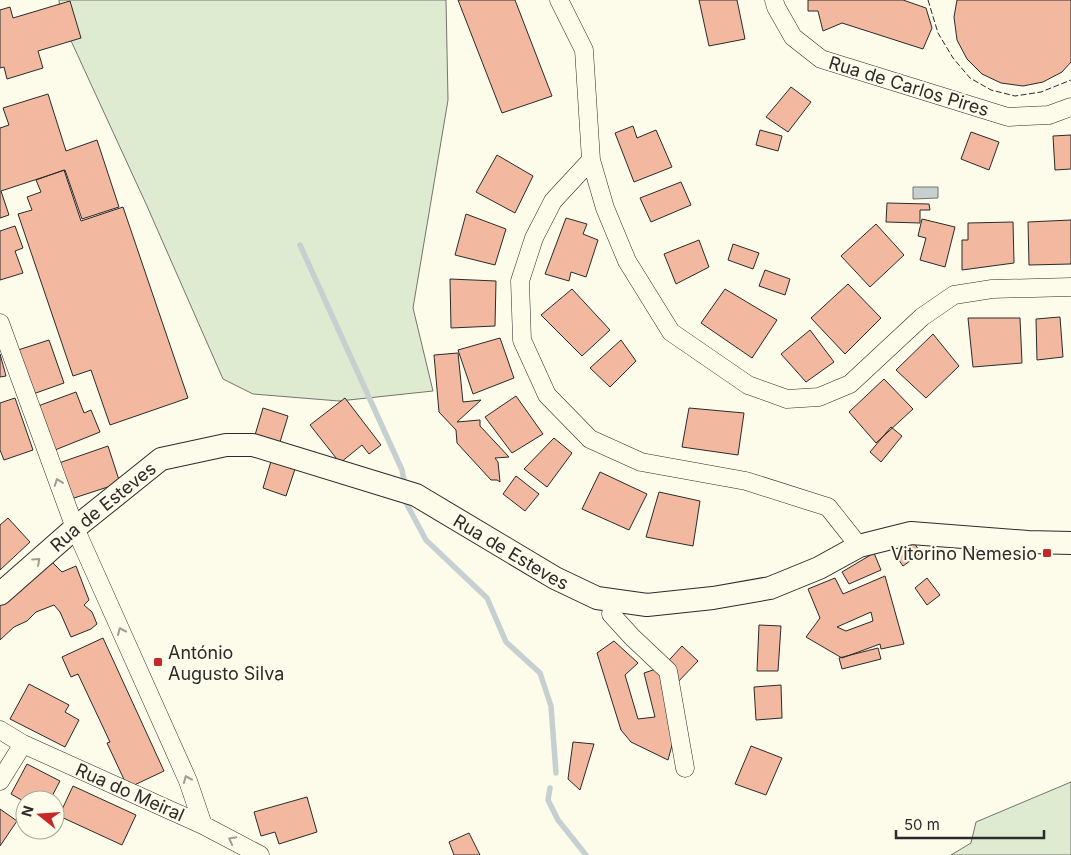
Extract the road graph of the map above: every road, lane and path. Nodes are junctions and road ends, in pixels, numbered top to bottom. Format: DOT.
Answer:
graph roads {
  1 [pos="559,0"];
  2 [pos="774,0"];
  3 [pos="1071,107"];
  4 [pos="591,160"];
  5 [pos="1071,287"];
  6 [pos="0,322"];
  7 [pos="75,528"];
  8 [pos="1071,543"];
  9 [pos="859,546"];
  10 [pos="0,594"];
  11 [pos="614,601"];
  12 [pos="0,730"];
  13 [pos="23,744"];
  14 [pos="685,768"];
  15 [pos="0,781"];
  16 [pos="203,825"];
  17 [pos="260,855"];
  1 -- 4 [label="street"];
  2 -- 3 [label="street, Rua de Carlos Pires"];
  4 -- 5 [label="street"];
  4 -- 9 [label="street"];
  7 -- 6 [label="street, one-way"];
  10 -- 7 [label="street, Rua de Esteves, one-way"];
  7 -- 11 [label="street, Rua de Esteves"];
  16 -- 7 [label="street, one-way"];
  8 -- 9 [label="street, Rua de Esteves"];
  9 -- 11 [label="street, Rua de Esteves"];
  11 -- 14 [label="street"];
  12 -- 13 [label="street, Rua do Meiral"];
  13 -- 15 [label="street"];
  13 -- 16 [label="street, Rua do Meiral"];
  17 -- 16 [label="street, Rua do Meiral, one-way"];
}
